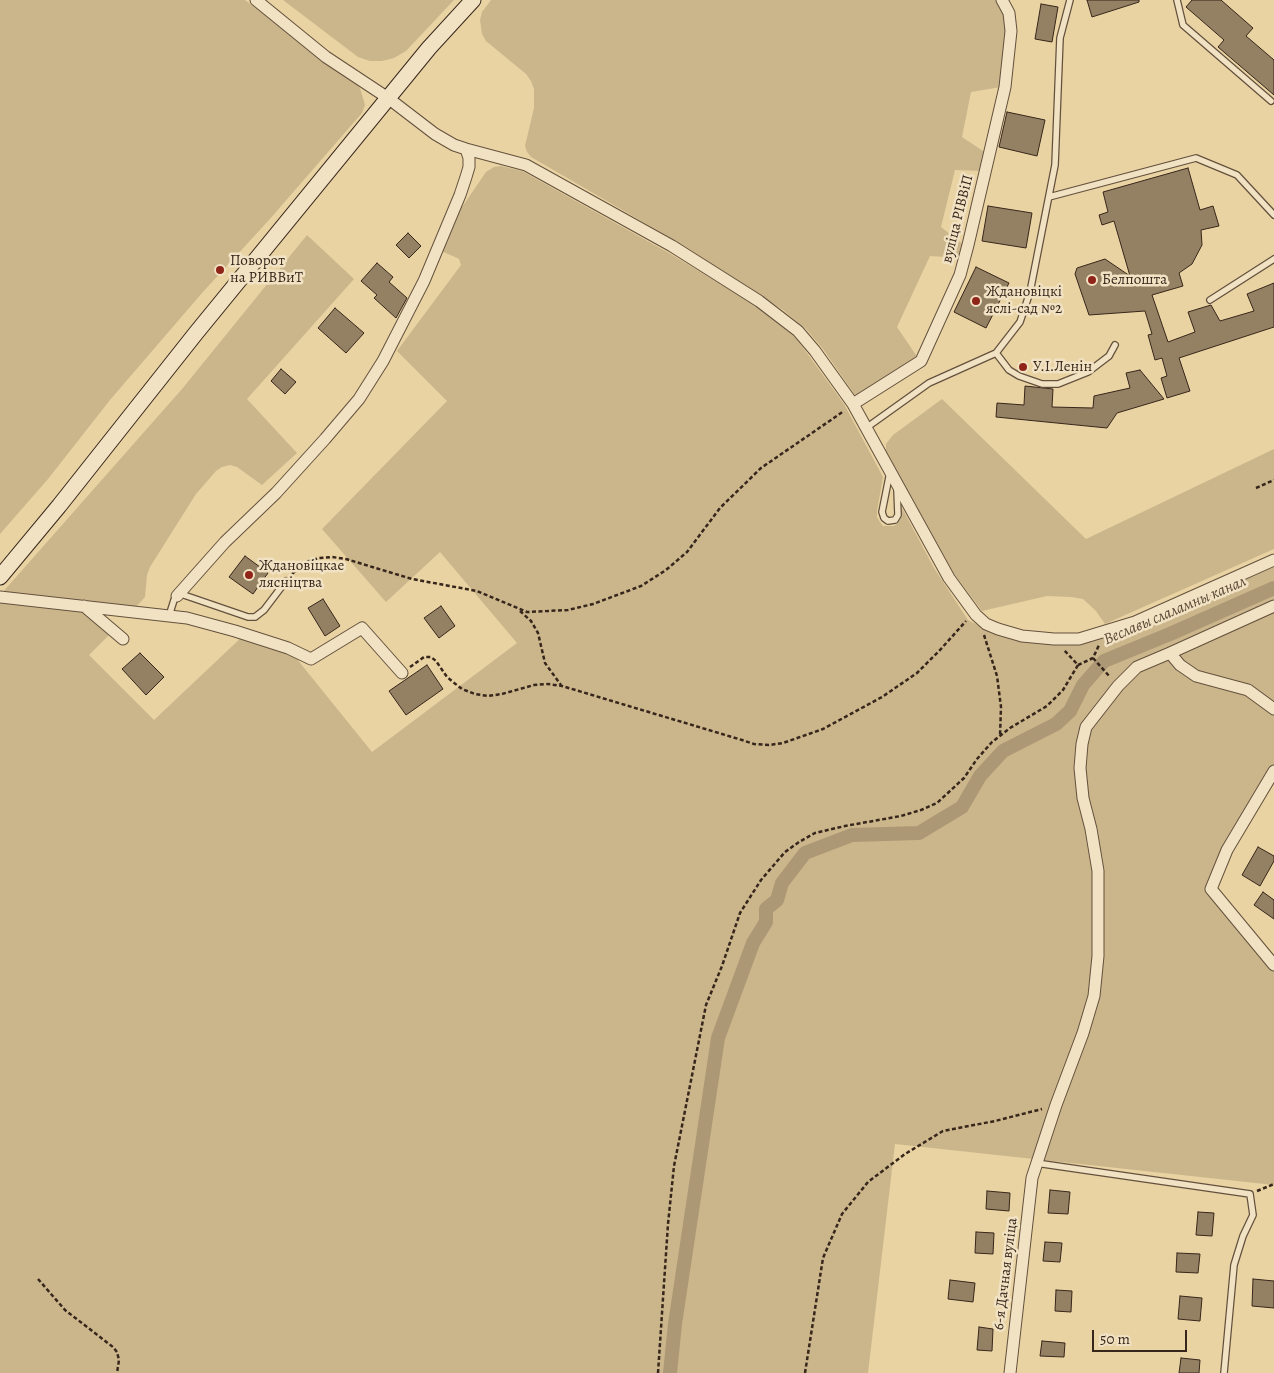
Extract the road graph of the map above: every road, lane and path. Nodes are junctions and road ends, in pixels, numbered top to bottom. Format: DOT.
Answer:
graph roads {
  1 [pos="256,0"];
  2 [pos="473,0"];
  3 [pos="1002,0"];
  4 [pos="1070,0"];
  5 [pos="1177,0"];
  6 [pos="388,98"];
  7 [pos="1271,101"];
  8 [pos="466,149"];
  9 [pos="1049,197"];
  10 [pos="1274,215"];
  11 [pos="1274,259"];
  12 [pos="1210,300"];
  13 [pos="1115,345"];
  14 [pos="996,353"];
  15 [pos="853,404"];
  16 [pos="866,428"];
  17 [pos="890,472"];
  18 [pos="1274,480"];
  19 [pos="896,485"];
  20 [pos="1256,488"];
  21 [pos="1274,560"];
  22 [pos="0,577"];
  23 [pos="286,581"];
  24 [pos="177,596"];
  25 [pos="0,597"];
  26 [pos="84,606"];
  27 [pos="511,606"];
  28 [pos="1274,606"];
  29 [pos="976,615"];
  30 [pos="169,616"];
  31 [pos="1105,632"];
  32 [pos="1054,639"];
  33 [pos="123,640"];
  34 [pos="1170,653"];
  35 [pos="1093,658"];
  36 [pos="1078,665"];
  37 [pos="402,673"];
  38 [pos="1112,679"];
  39 [pos="562,686"];
  40 [pos="1274,709"];
  41 [pos="1000,736"];
  42 [pos="1274,772"];
  43 [pos="1274,965"];
  44 [pos="1056,1105"];
  45 [pos="1036,1163"];
  46 [pos="1274,1184"];
  47 [pos="1250,1194"];
  48 [pos="38,1279"];
  49 [pos="117,1373"];
  50 [pos="658,1373"];
  51 [pos="805,1373"];
  52 [pos="1010,1373"];
  53 [pos="1224,1373"];
  1 -- 6 [label="street"];
  2 -- 6 [label="street"];
  3 -- 15 [label="street, вуліца РІВВіП"];
  4 -- 9 [label="lane"];
  5 -- 7 [label="lane"];
  6 -- 8 [label="street"];
  6 -- 22 [label="street"];
  8 -- 15 [label="street"];
  8 -- 24 [label="street"];
  9 -- 10 [label="lane"];
  9 -- 14 [label="lane"];
  11 -- 12 [label="lane"];
  13 -- 14 [label="lane"];
  14 -- 16 [label="lane"];
  15 -- 16 [label="street"];
  15 -- 27 [label="path"];
  16 -- 17 [label="street"];
  17 -- 19 [label="street"];
  17 -- 19 [label="lane"];
  18 -- 20 [label="path"];
  19 -- 29 [label="street"];
  21 -- 31 [label="street"];
  23 -- 24 [label="lane"];
  23 -- 27 [label="path"];
  24 -- 30 [label="lane"];
  25 -- 26 [label="street"];
  26 -- 30 [label="street"];
  26 -- 33 [label="street"];
  27 -- 39 [label="path"];
  28 -- 34 [label="street, 6-я Дачная вуліца"];
  29 -- 32 [label="street"];
  29 -- 39 [label="path"];
  29 -- 41 [label="path"];
  30 -- 37 [label="street"];
  31 -- 32 [label="street"];
  31 -- 35 [label="path"];
  32 -- 36 [label="path"];
  34 -- 40 [label="street"];
  34 -- 44 [label="street, 6-я Дачная вуліца"];
  35 -- 36 [label="path"];
  35 -- 38 [label="path"];
  36 -- 41 [label="path"];
  37 -- 39 [label="path"];
  41 -- 50 [label="path"];
  42 -- 43 [label="street"];
  44 -- 45 [label="street, 6-я Дачная вуліца"];
  44 -- 51 [label="path"];
  45 -- 47 [label="lane"];
  45 -- 52 [label="street, 6-я Дачная вуліца"];
  46 -- 47 [label="path"];
  47 -- 53 [label="lane"];
  48 -- 49 [label="path"];
}
